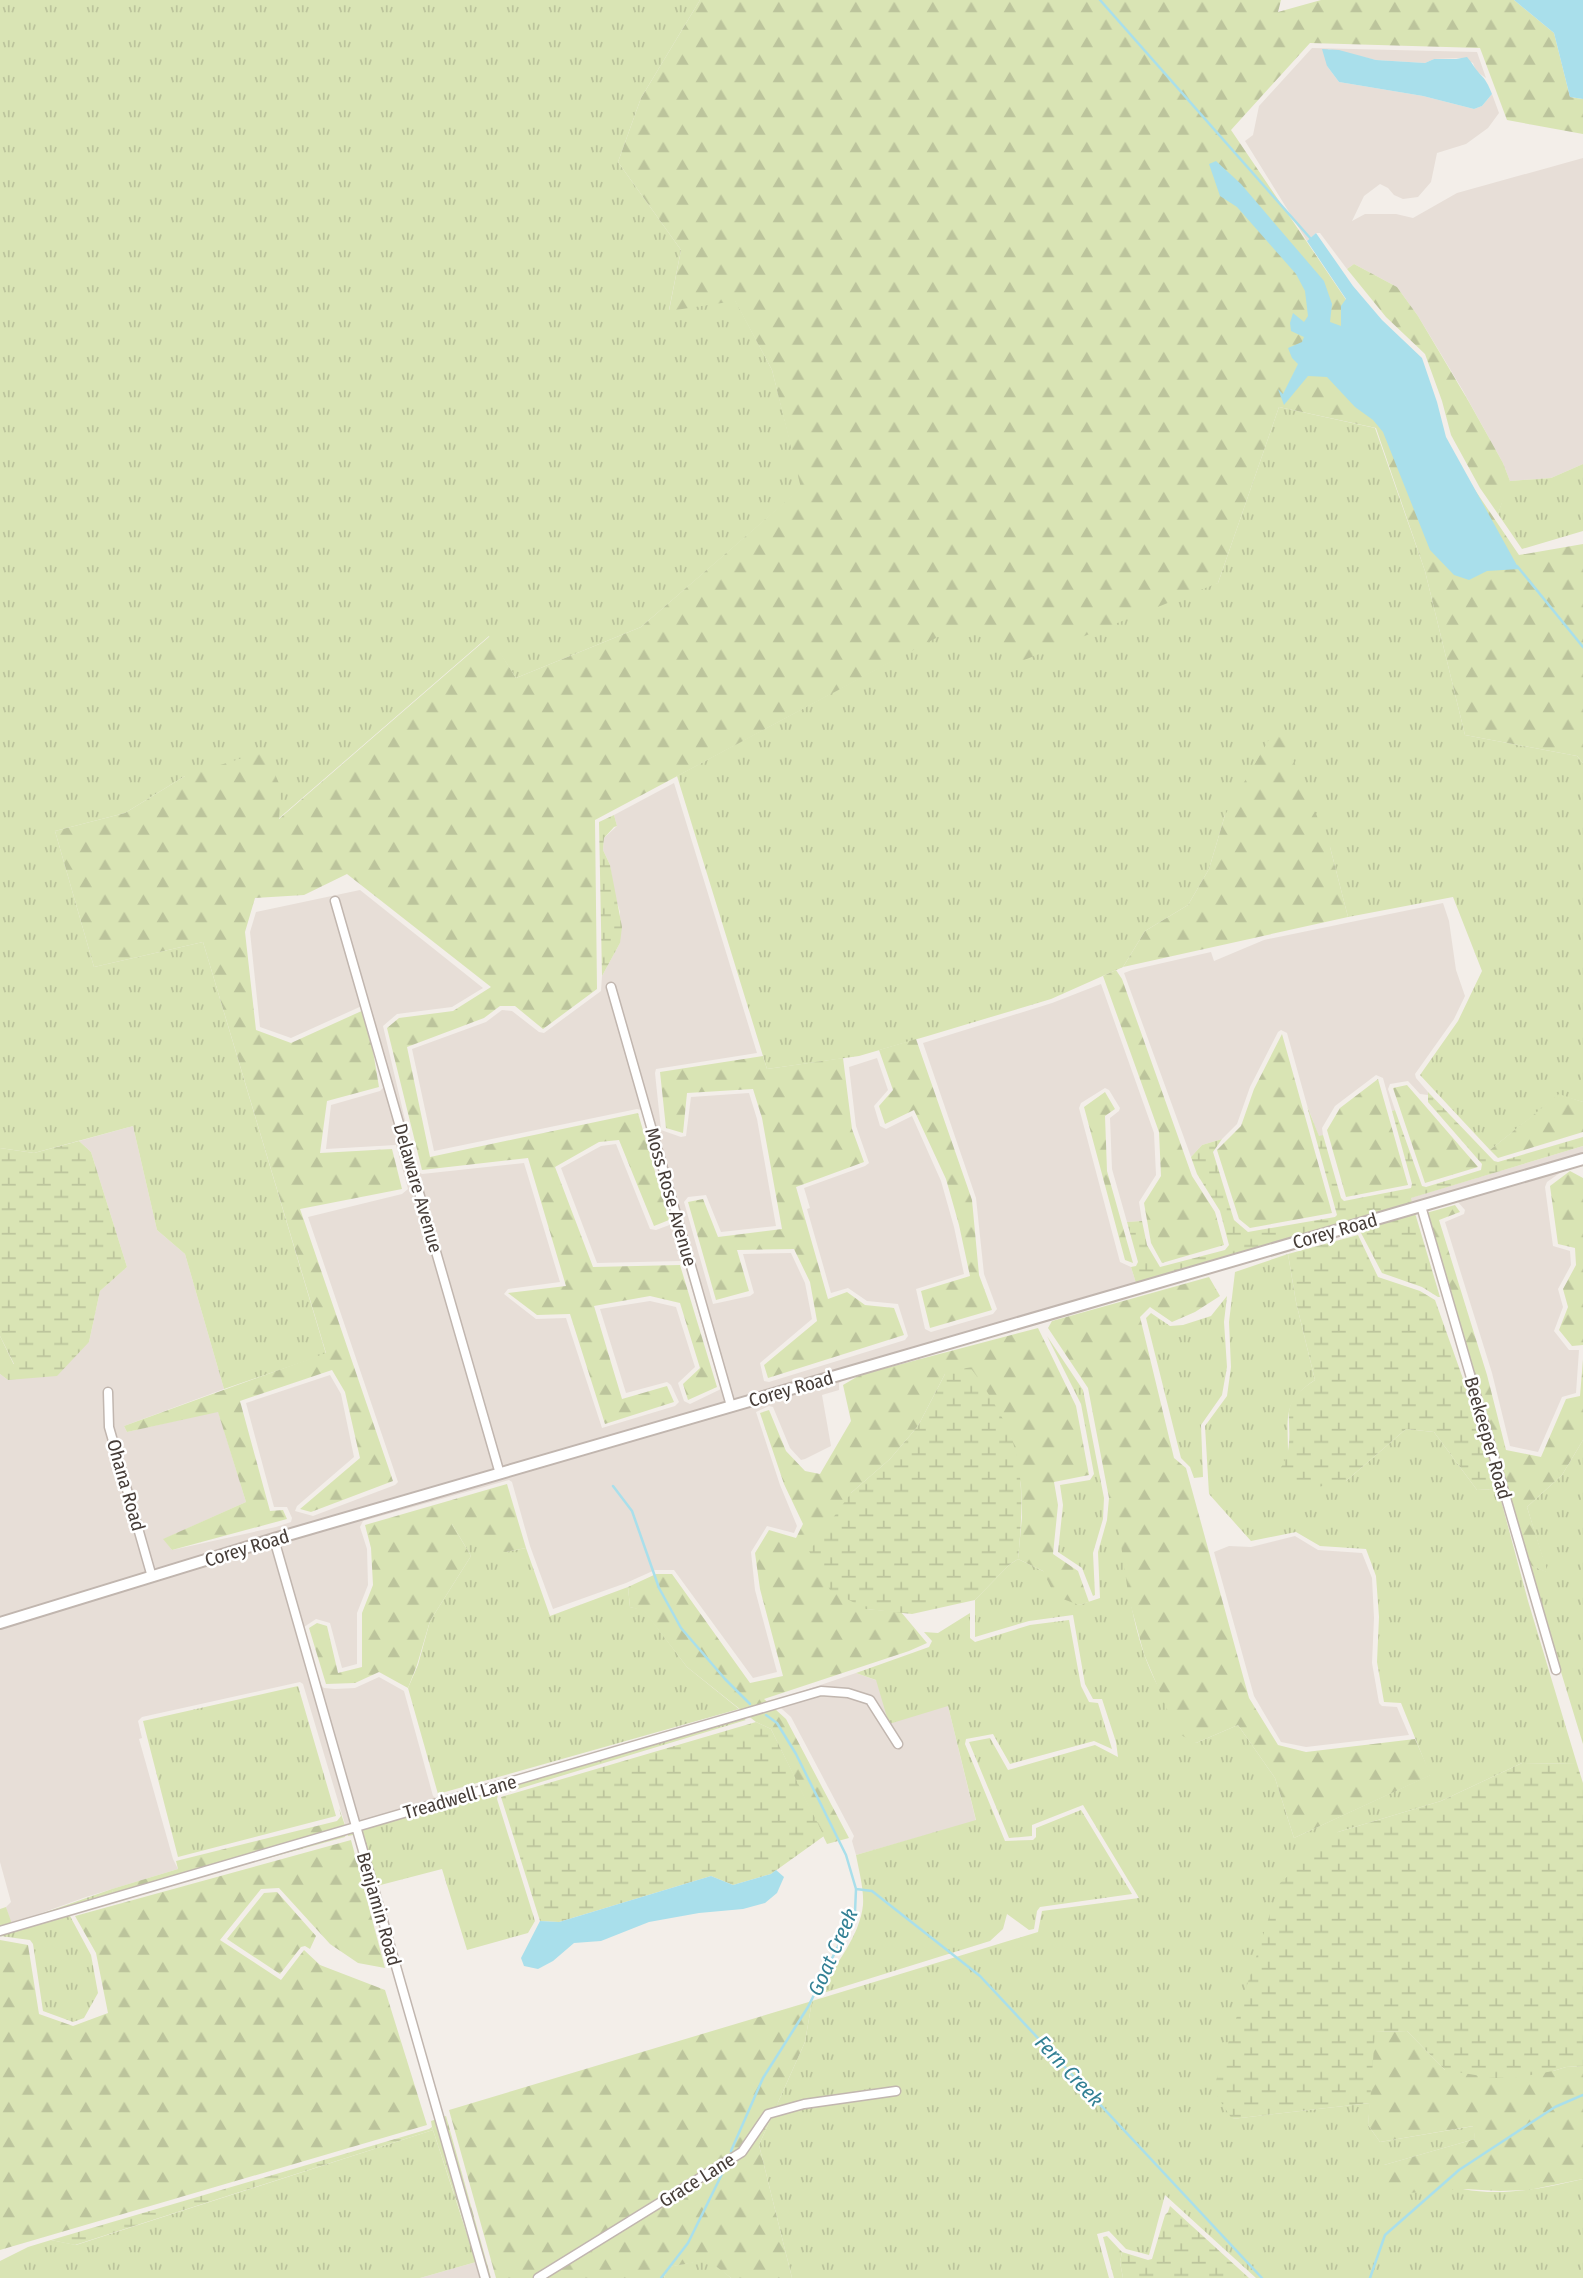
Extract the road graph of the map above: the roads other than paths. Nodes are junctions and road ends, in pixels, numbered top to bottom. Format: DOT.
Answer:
graph roads {
  1 [pos="335,901"];
  2 [pos="611,987"];
  3 [pos="1583,1159"];
  4 [pos="1421,1206"];
  5 [pos="108,1392"];
  6 [pos="731,1406"];
  7 [pos="500,1475"];
  8 [pos="274,1539"];
  9 [pos="152,1577"];
  10 [pos="0,1623"];
  11 [pos="1556,1671"];
  12 [pos="898,1744"];
  13 [pos="355,1827"];
  14 [pos="0,1931"];
  15 [pos="896,2091"];
  16 [pos="485,2278"];
  17 [pos="538,2278"];
  1 -- 7 [label="street, Delaware Avenue"];
  2 -- 6 [label="street, Moss Rose Avenue"];
  3 -- 4 [label="street, Corey Road"];
  4 -- 6 [label="street, Corey Road"];
  4 -- 11 [label="street, Beekeeper Road"];
  5 -- 9 [label="street, Ohana Road"];
  6 -- 7 [label="street, Corey Road"];
  7 -- 8 [label="street, Corey Road"];
  8 -- 9 [label="street, Corey Road"];
  8 -- 13 [label="street, Benjamin Road"];
  9 -- 10 [label="street, Corey Road"];
  12 -- 13 [label="street, Treadwell Lane"];
  13 -- 14 [label="street, Treadwell Lane"];
  13 -- 16 [label="street, Benjamin Road"];
  15 -- 17 [label="street, Grace Lane"];
}
